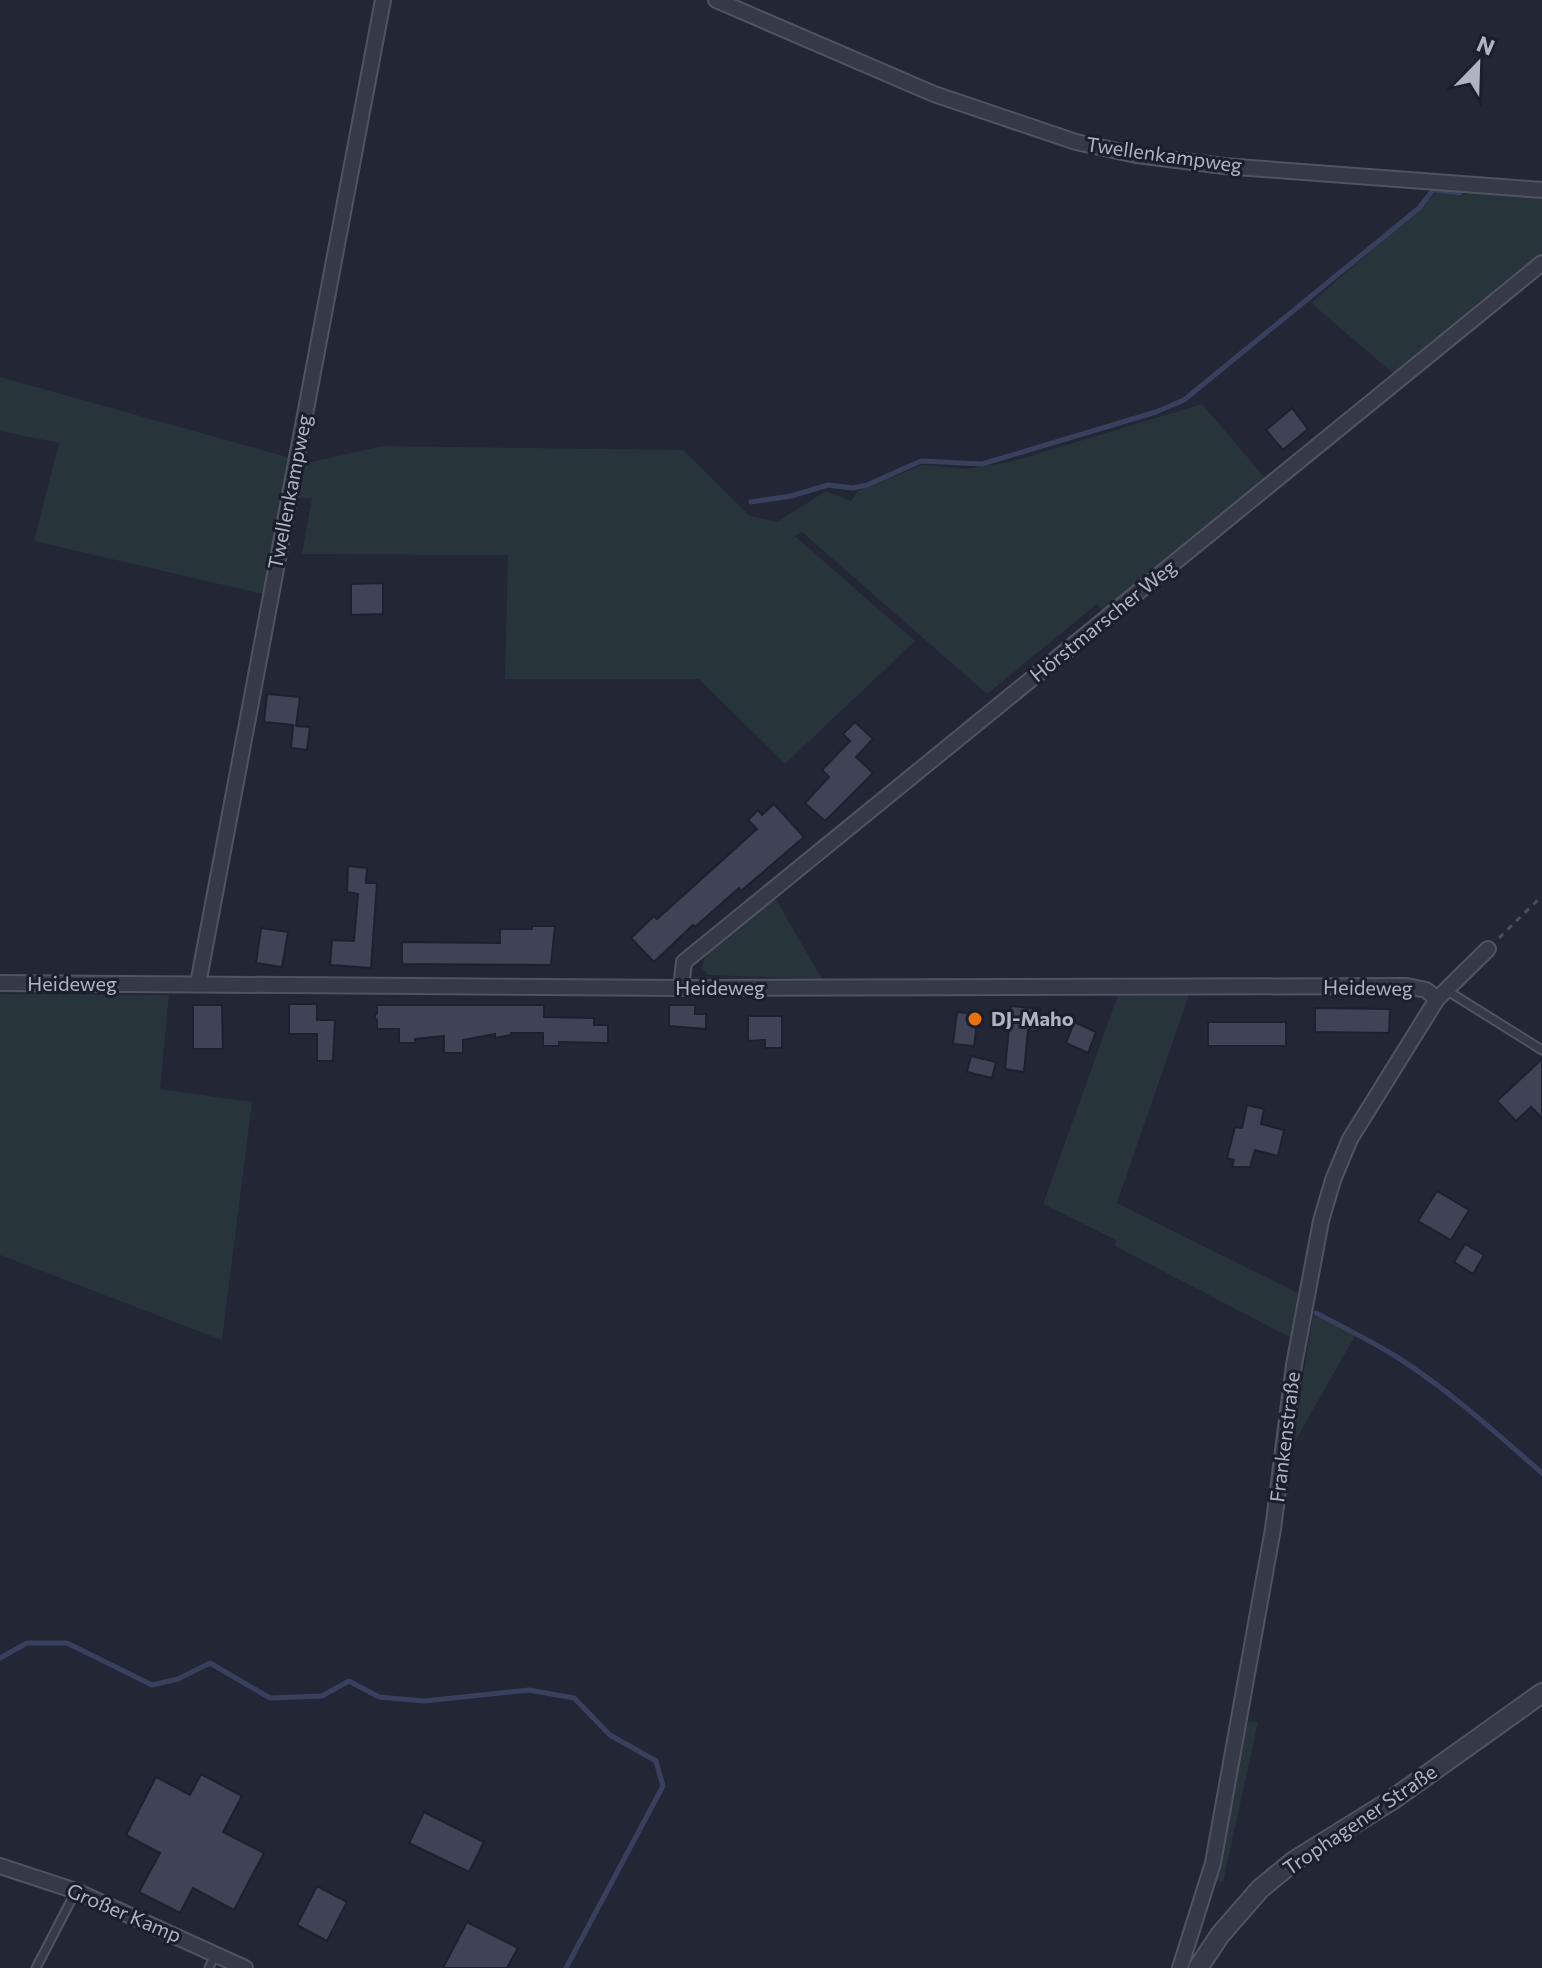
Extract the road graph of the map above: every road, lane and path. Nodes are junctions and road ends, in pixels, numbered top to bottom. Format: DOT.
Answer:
graph roads {
  1 [pos="383,0"];
  2 [pos="716,0"];
  3 [pos="1542,190"];
  4 [pos="1542,263"];
  5 [pos="1542,896"];
  6 [pos="1488,949"];
  7 [pos="0,983"];
  8 [pos="198,984"];
  9 [pos="681,988"];
  10 [pos="1442,994"];
  11 [pos="1542,1050"];
  12 [pos="1542,1693"];
  13 [pos="0,1866"];
  14 [pos="76,1891"];
  15 [pos="216,1953"];
  16 [pos="36,1968"];
  17 [pos="209,1968"];
  18 [pos="245,1968"];
  19 [pos="1180,1968"];
  20 [pos="1198,1968"];
  1 -- 8 [label="street, Twellenkampweg"];
  2 -- 3 [label="street, Twellenkampweg"];
  4 -- 9 [label="street, Hörstmarscher Weg"];
  5 -- 6 [label="path"];
  6 -- 10 [label="street, Frankenstraße"];
  7 -- 8 [label="street, Heideweg"];
  8 -- 9 [label="street, Heideweg"];
  9 -- 10 [label="street, Heideweg"];
  10 -- 11 [label="lane"];
  10 -- 19 [label="street, Frankenstraße"];
  12 -- 20 [label="street, Trophagener Straße"];
  13 -- 14 [label="street, Großer Kamp"];
  14 -- 15 [label="street, Großer Kamp"];
  14 -- 16 [label="lane"];
  15 -- 17 [label="lane"];
  15 -- 18 [label="street, Großer Kamp"];
}
